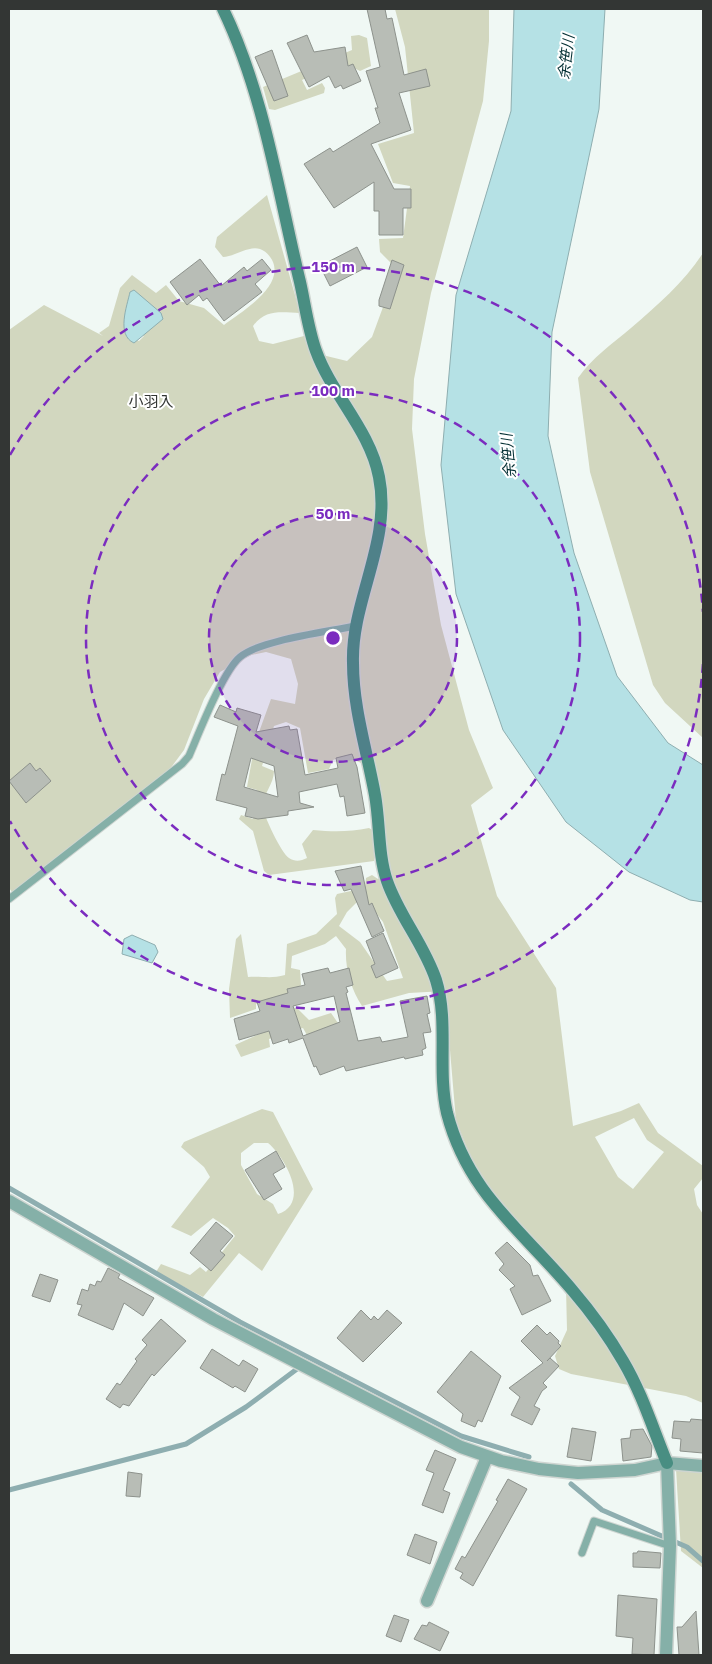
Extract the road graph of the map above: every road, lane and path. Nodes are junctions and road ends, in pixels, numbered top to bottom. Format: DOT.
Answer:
graph roads {
  1 [pos="224,9"];
  2 [pos="355,626"];
  3 [pos="9,900"];
  4 [pos="9,1201"];
  5 [pos="487,1456"];
  6 [pos="667,1463"];
  7 [pos="703,1466"];
  8 [pos="670,1546"];
  9 [pos="582,1552"];
  10 [pos="428,1601"];
  11 [pos="666,1655"];
  1 -- 2 [label="street"];
  2 -- 3 [label="lane"];
  2 -- 6 [label="street"];
  4 -- 5 [label="street"];
  5 -- 6 [label="street"];
  5 -- 10 [label="street"];
  6 -- 7 [label="street"];
  6 -- 8 [label="street"];
  8 -- 9 [label="lane"];
  8 -- 11 [label="street"];
}
